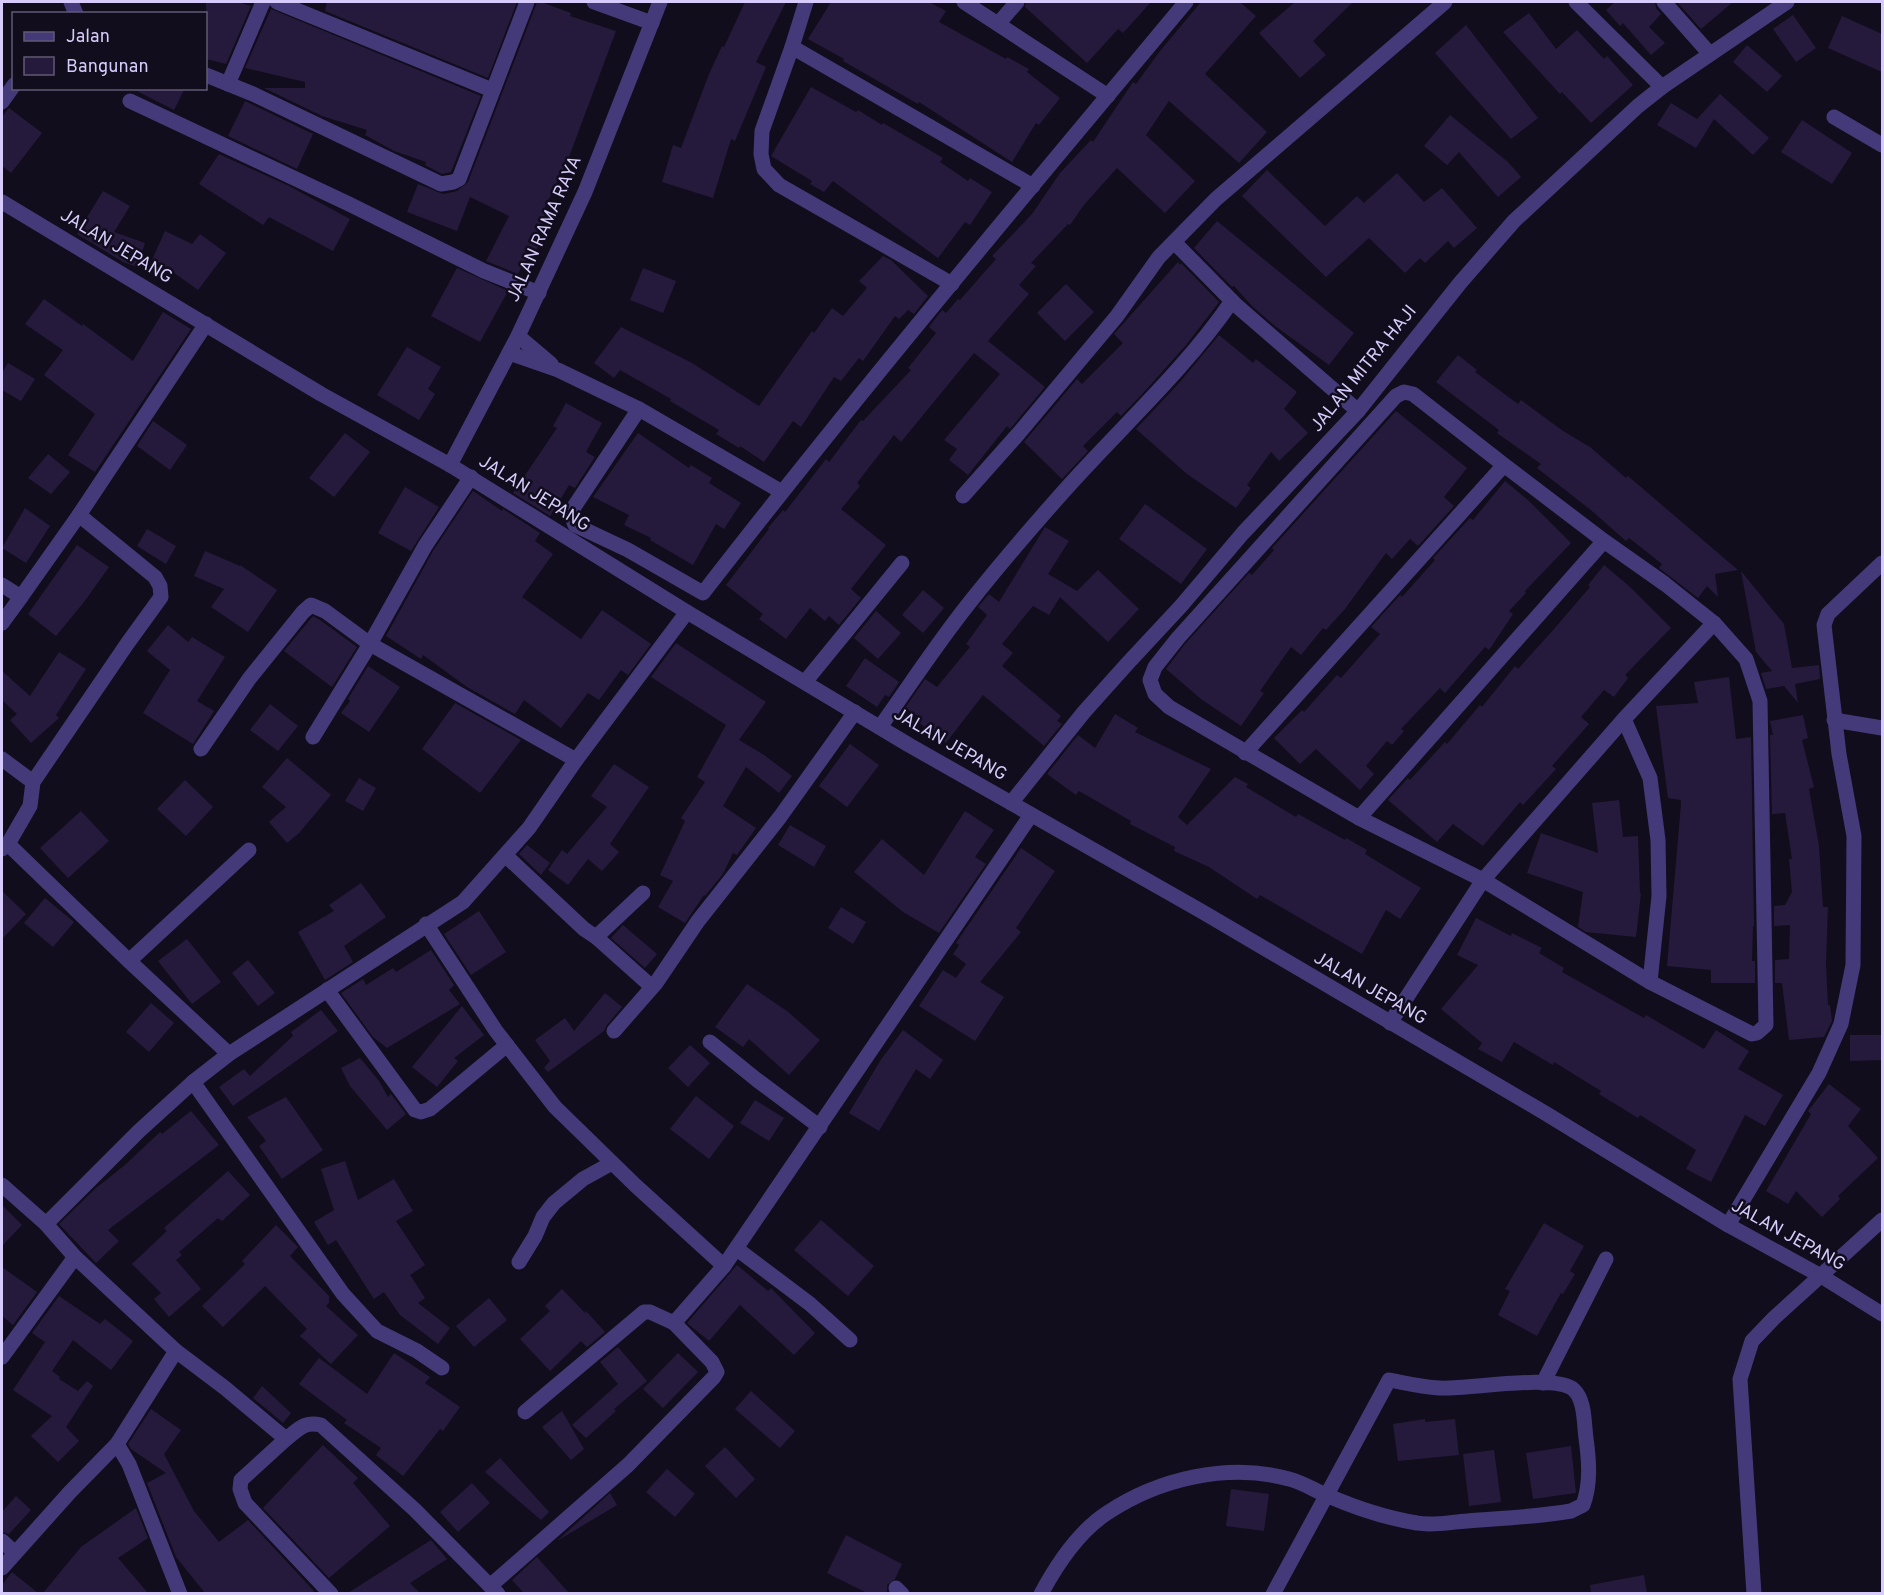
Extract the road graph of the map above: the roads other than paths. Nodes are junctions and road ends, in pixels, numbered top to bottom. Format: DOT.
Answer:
graph roads {
  1 [pos="263,2"];
  2 [pos="277,2"];
  3 [pos="527,2"];
  4 [pos="594,2"];
  5 [pos="660,2"];
  6 [pos="806,2"];
  7 [pos="964,2"];
  8 [pos="1017,2"];
  9 [pos="1186,2"];
  10 [pos="1445,2"];
  11 [pos="1576,2"];
  12 [pos="1664,2"];
  13 [pos="1787,2"];
  14 [pos="652,23"];
  15 [pos="998,24"];
  16 [pos="792,48"];
  17 [pos="1710,54"];
  18 [pos="207,75"];
  19 [pos="228,84"];
  20 [pos="1662,87"];
  21 [pos="12,89"];
  22 [pos="492,90"];
  23 [pos="1108,96"];
  24 [pos="130,101"];
  25 [pos="2,102"];
  26 [pos="1834,117"];
  27 [pos="1882,145"];
  28 [pos="1033,186"];
  29 [pos="2,202"];
  30 [pos="1174,242"];
  31 [pos="952,284"];
  32 [pos="539,293"];
  33 [pos="1232,301"];
  34 [pos="206,324"];
  35 [pos="518,336"];
  36 [pos="509,353"];
  37 [pos="558,370"];
  38 [pos="639,409"];
  39 [pos="1358,411"];
  40 [pos="450,465"];
  41 [pos="1504,465"];
  42 [pos="471,477"];
  43 [pos="782,492"];
  44 [pos="963,496"];
  45 [pos="79,515"];
  46 [pos="1604,541"];
  47 [pos="902,563"];
  48 [pos="1882,563"];
  49 [pos="2,585"];
  50 [pos="21,597"];
  51 [pos="687,612"];
  52 [pos="2,623"];
  53 [pos="1714,623"];
  54 [pos="370,644"];
  55 [pos="806,682"];
  56 [pos="855,712"];
  57 [pos="1624,719"];
  58 [pos="1834,720"];
  59 [pos="880,727"];
  60 [pos="1882,728"];
  61 [pos="313,737"];
  62 [pos="201,749"];
  63 [pos="1245,753"];
  64 [pos="2,759"];
  65 [pos="576,760"];
  66 [pos="33,782"];
  67 [pos="1011,803"];
  68 [pos="1031,815"];
  69 [pos="1359,818"];
  70 [pos="5,847"];
  71 [pos="249,850"];
  72 [pos="505,855"];
  73 [pos="1484,880"];
  74 [pos="643,892"];
  75 [pos="426,924"];
  76 [pos="597,937"];
  77 [pos="129,961"];
  78 [pos="1650,982"];
  79 [pos="652,987"];
  80 [pos="327,990"];
  81 [pos="1390,1023"];
  82 [pos="614,1032"];
  83 [pos="710,1042"];
  84 [pos="507,1045"];
  85 [pos="230,1054"];
  86 [pos="193,1082"];
  87 [pos="820,1127"];
  88 [pos="612,1163"];
  89 [pos="2,1185"];
  90 [pos="1882,1220"];
  91 [pos="46,1224"];
  92 [pos="1728,1225"];
  93 [pos="737,1249"];
  94 [pos="75,1257"];
  95 [pos="1606,1259"];
  96 [pos="519,1262"];
  97 [pos="724,1266"];
  98 [pos="1821,1276"];
  99 [pos="1882,1314"];
  100 [pos="674,1323"];
  101 [pos="850,1340"];
  102 [pos="176,1351"];
  103 [pos="2,1357"];
  104 [pos="442,1368"];
  105 [pos="1543,1383"];
  106 [pos="525,1412"];
  107 [pos="286,1439"];
  108 [pos="117,1444"];
  109 [pos="1327,1496"];
  110 [pos="2,1541"];
  111 [pos="15,1553"];
  112 [pos="2,1568"];
  113 [pos="494,1590"];
  114 [pos="180,1593"];
  115 [pos="331,1593"];
  116 [pos="1041,1593"];
  117 [pos="1273,1593"];
  118 [pos="1754,1593"];
  1 -- 19 [label="street"];
  2 -- 22 [label="street"];
  3 -- 22 [label="street"];
  4 -- 14 [label="street"];
  5 -- 14 [label="street, JALAN RAMA RAYA"];
  6 -- 16 [label="street"];
  7 -- 15 [label="street"];
  8 -- 15 [label="street"];
  9 -- 23 [label="street"];
  10 -- 30 [label="street"];
  11 -- 20 [label="street"];
  12 -- 17 [label="street"];
  13 -- 17 [label="street, JALAN MITRA HAJI"];
  14 -- 32 [label="street, JALAN RAMA RAYA"];
  15 -- 23 [label="street"];
  16 -- 28 [label="street"];
  16 -- 31 [label="street"];
  17 -- 20 [label="street, JALAN MITRA HAJI"];
  18 -- 19 [label="street"];
  19 -- 22 [label="street"];
  20 -- 39 [label="street, JALAN MITRA HAJI"];
  21 -- 25 [label="street"];
  23 -- 28 [label="street"];
  24 -- 32 [label="street"];
  26 -- 27 [label="street"];
  28 -- 31 [label="street"];
  29 -- 34 [label="street, JALAN JEPANG"];
  30 -- 33 [label="street"];
  30 -- 44 [label="street"];
  31 -- 43 [label="street"];
  32 -- 35 [label="street, JALAN RAMA RAYA"];
  33 -- 39 [label="street"];
  33 -- 59 [label="street"];
  34 -- 40 [label="street, JALAN JEPANG"];
  34 -- 45 [label="street"];
  35 -- 36 [label="street, JALAN RAMA RAYA"];
  35 -- 37 [label="street"];
  36 -- 37 [label="street"];
  36 -- 40 [label="street, JALAN RAMA RAYA"];
  37 -- 38 [label="street"];
  38 -- 43 [label="street"];
  38 -- 43 [label="street"];
  39 -- 67 [label="street, JALAN MITRA HAJI"];
  40 -- 42 [label="street, JALAN JEPANG"];
  41 -- 46 [label="street"];
  41 -- 63 [label="street"];
  41 -- 63 [label="street"];
  42 -- 51 [label="street, JALAN JEPANG"];
  42 -- 54 [label="street"];
  45 -- 50 [label="street"];
  45 -- 66 [label="street"];
  46 -- 53 [label="street"];
  46 -- 69 [label="street"];
  47 -- 55 [label="street"];
  48 -- 58 [label="street"];
  49 -- 50 [label="street"];
  50 -- 52 [label="street"];
  51 -- 55 [label="street, JALAN JEPANG"];
  51 -- 65 [label="street"];
  53 -- 57 [label="street"];
  53 -- 78 [label="street"];
  54 -- 61 [label="street"];
  54 -- 62 [label="street"];
  54 -- 65 [label="street"];
  55 -- 56 [label="street, JALAN JEPANG"];
  56 -- 59 [label="street, JALAN JEPANG"];
  56 -- 79 [label="street"];
  57 -- 73 [label="street"];
  57 -- 78 [label="street"];
  58 -- 60 [label="street"];
  58 -- 92 [label="street"];
  59 -- 67 [label="street, JALAN JEPANG"];
  63 -- 69 [label="street"];
  64 -- 66 [label="street"];
  65 -- 72 [label="street"];
  66 -- 70 [label="street"];
  67 -- 68 [label="street, JALAN JEPANG"];
  68 -- 81 [label="street, JALAN JEPANG"];
  68 -- 87 [label="street"];
  69 -- 73 [label="street"];
  70 -- 77 [label="street"];
  71 -- 77 [label="street"];
  72 -- 75 [label="street"];
  72 -- 76 [label="street"];
  73 -- 78 [label="street"];
  73 -- 81 [label="street"];
  74 -- 76 [label="street"];
  75 -- 80 [label="street"];
  75 -- 84 [label="street"];
  76 -- 79 [label="street"];
  77 -- 85 [label="street"];
  79 -- 82 [label="street"];
  80 -- 84 [label="street"];
  80 -- 85 [label="street"];
  81 -- 92 [label="street, JALAN JEPANG"];
  83 -- 87 [label="street"];
  84 -- 88 [label="street"];
  85 -- 86 [label="street"];
  86 -- 91 [label="street"];
  86 -- 104 [label="street"];
  87 -- 93 [label="street"];
  88 -- 96 [label="street"];
  88 -- 97 [label="street"];
  89 -- 91 [label="street"];
  90 -- 98 [label="street"];
  91 -- 94 [label="street"];
  92 -- 98 [label="street, JALAN JEPANG"];
  93 -- 97 [label="street"];
  93 -- 101 [label="street"];
  94 -- 102 [label="street"];
  94 -- 103 [label="street"];
  95 -- 105 [label="street"];
  97 -- 100 [label="street"];
  98 -- 99 [label="street, JALAN JEPANG"];
  98 -- 118 [label="street"];
  100 -- 106 [label="street"];
  100 -- 113 [label="street"];
  102 -- 107 [label="street"];
  102 -- 108 [label="street"];
  105 -- 109 [label="street"];
  105 -- 109 [label="street"];
  107 -- 113 [label="street"];
  107 -- 115 [label="street"];
  108 -- 111 [label="street"];
  108 -- 114 [label="street"];
  109 -- 116 [label="street"];
  109 -- 117 [label="street"];
  110 -- 111 [label="street"];
  111 -- 112 [label="street"];
}
